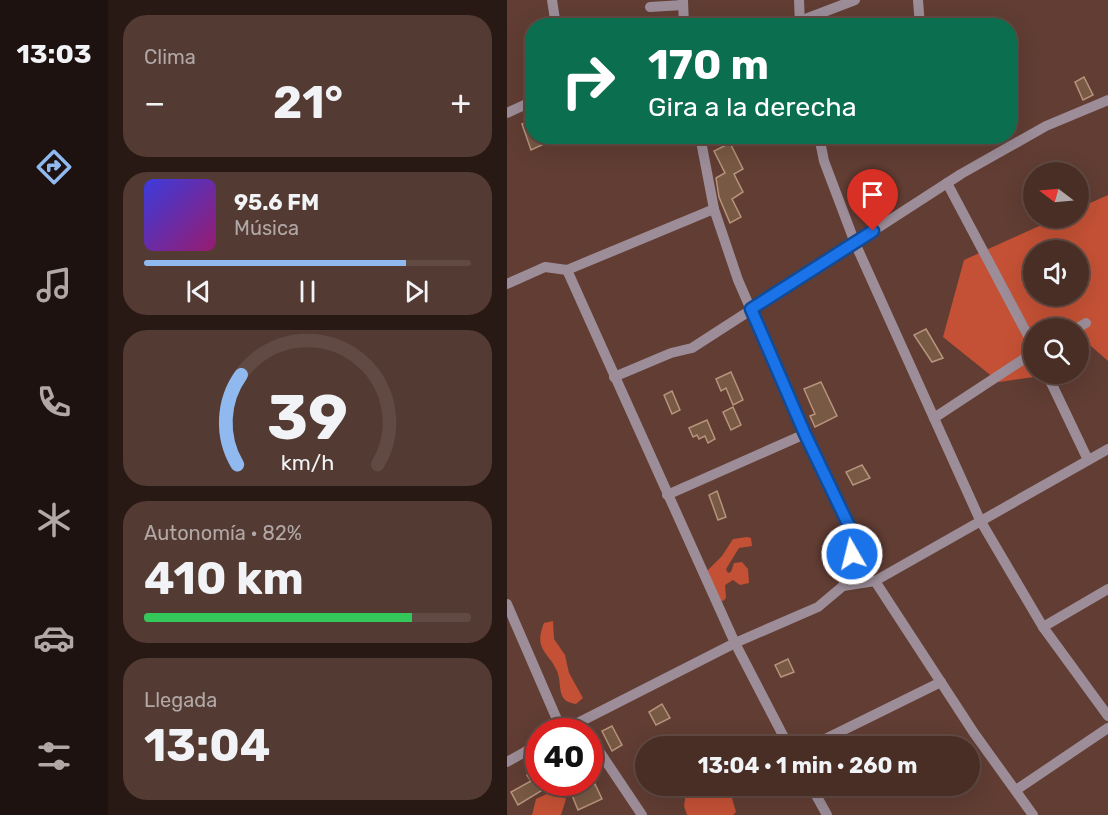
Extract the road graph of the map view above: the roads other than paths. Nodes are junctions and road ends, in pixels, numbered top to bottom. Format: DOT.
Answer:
graph roads {
  1 [pos="552,0"];
  2 [pos="799,0"];
  3 [pos="855,0"];
  4 [pos="918,0"];
  5 [pos="683,2"];
  6 [pos="650,7"];
  7 [pos="555,18"];
  8 [pos="684,18"];
  9 [pos="800,18"];
  10 [pos="810,18"];
  11 [pos="919,18"];
  12 [pos="1108,100"];
  13 [pos="525,104"];
  14 [pos="507,112"];
  15 [pos="1017,143"];
  16 [pos="702,144"];
  17 [pos="821,144"];
  18 [pos="1015,144"];
  19 [pos="947,183"];
  20 [pos="714,209"];
  21 [pos="855,243"];
  22 [pos="567,270"];
  23 [pos="507,284"];
  24 [pos="751,309"];
  25 [pos="1023,326"];
  26 [pos="1023,360"];
  27 [pos="614,377"];
  28 [pos="1052,384"];
  29 [pos="934,418"];
  30 [pos="805,434"];
  31 [pos="1108,449"];
  32 [pos="1088,460"];
  33 [pos="667,495"];
  34 [pos="980,520"];
  35 [pos="875,580"];
  36 [pos="843,586"];
  37 [pos="1108,589"];
  38 [pos="508,607"];
  39 [pos="1043,627"];
  40 [pos="735,642"];
  41 [pos="941,681"];
  42 [pos="1108,716"];
  43 [pos="555,718"];
  44 [pos="585,718"];
  45 [pos="1108,728"];
  46 [pos="783,736"];
  47 [pos="831,736"];
  48 [pos="525,752"];
  49 [pos="603,757"];
  50 [pos="507,762"];
  51 [pos="1016,790"];
  52 [pos="817,796"];
  53 [pos="642,815"];
  54 [pos="827,815"];
  55 [pos="1033,815"];
  1 -- 7 [label="street"];
  2 -- 9 [label="street"];
  3 -- 10 [label="street"];
  4 -- 11 [label="street"];
  5 -- 6 [label="street"];
  5 -- 8 [label="street"];
  12 -- 15 [label="street"];
  13 -- 14 [label="street"];
  16 -- 20 [label="street"];
  17 -- 21 [label="street"];
  18 -- 19 [label="street"];
  19 -- 21 [label="street"];
  19 -- 25 [label="street"];
  20 -- 22 [label="street"];
  20 -- 24 [label="street"];
  21 -- 24 [label="street"];
  21 -- 29 [label="street"];
  22 -- 23 [label="street"];
  22 -- 27 [label="street"];
  24 -- 27 [label="street"];
  24 -- 30 [label="street"];
  26 -- 29 [label="street"];
  27 -- 33 [label="street"];
  28 -- 32 [label="street"];
  29 -- 34 [label="street"];
  30 -- 33 [label="street"];
  30 -- 36 [label="street"];
  31 -- 32 [label="street"];
  32 -- 34 [label="street"];
  33 -- 40 [label="street"];
  34 -- 35 [label="street"];
  34 -- 39 [label="street"];
  35 -- 36 [label="street"];
  35 -- 41 [label="street"];
  36 -- 40 [label="street"];
  37 -- 39 [label="street"];
  38 -- 43 [label="street"];
  39 -- 42 [label="street"];
  40 -- 44 [label="street"];
  40 -- 46 [label="street"];
  41 -- 47 [label="street"];
  41 -- 51 [label="street"];
  45 -- 51 [label="street"];
  48 -- 50 [label="street"];
  49 -- 53 [label="street"];
  51 -- 55 [label="street"];
  52 -- 54 [label="street"];
}
